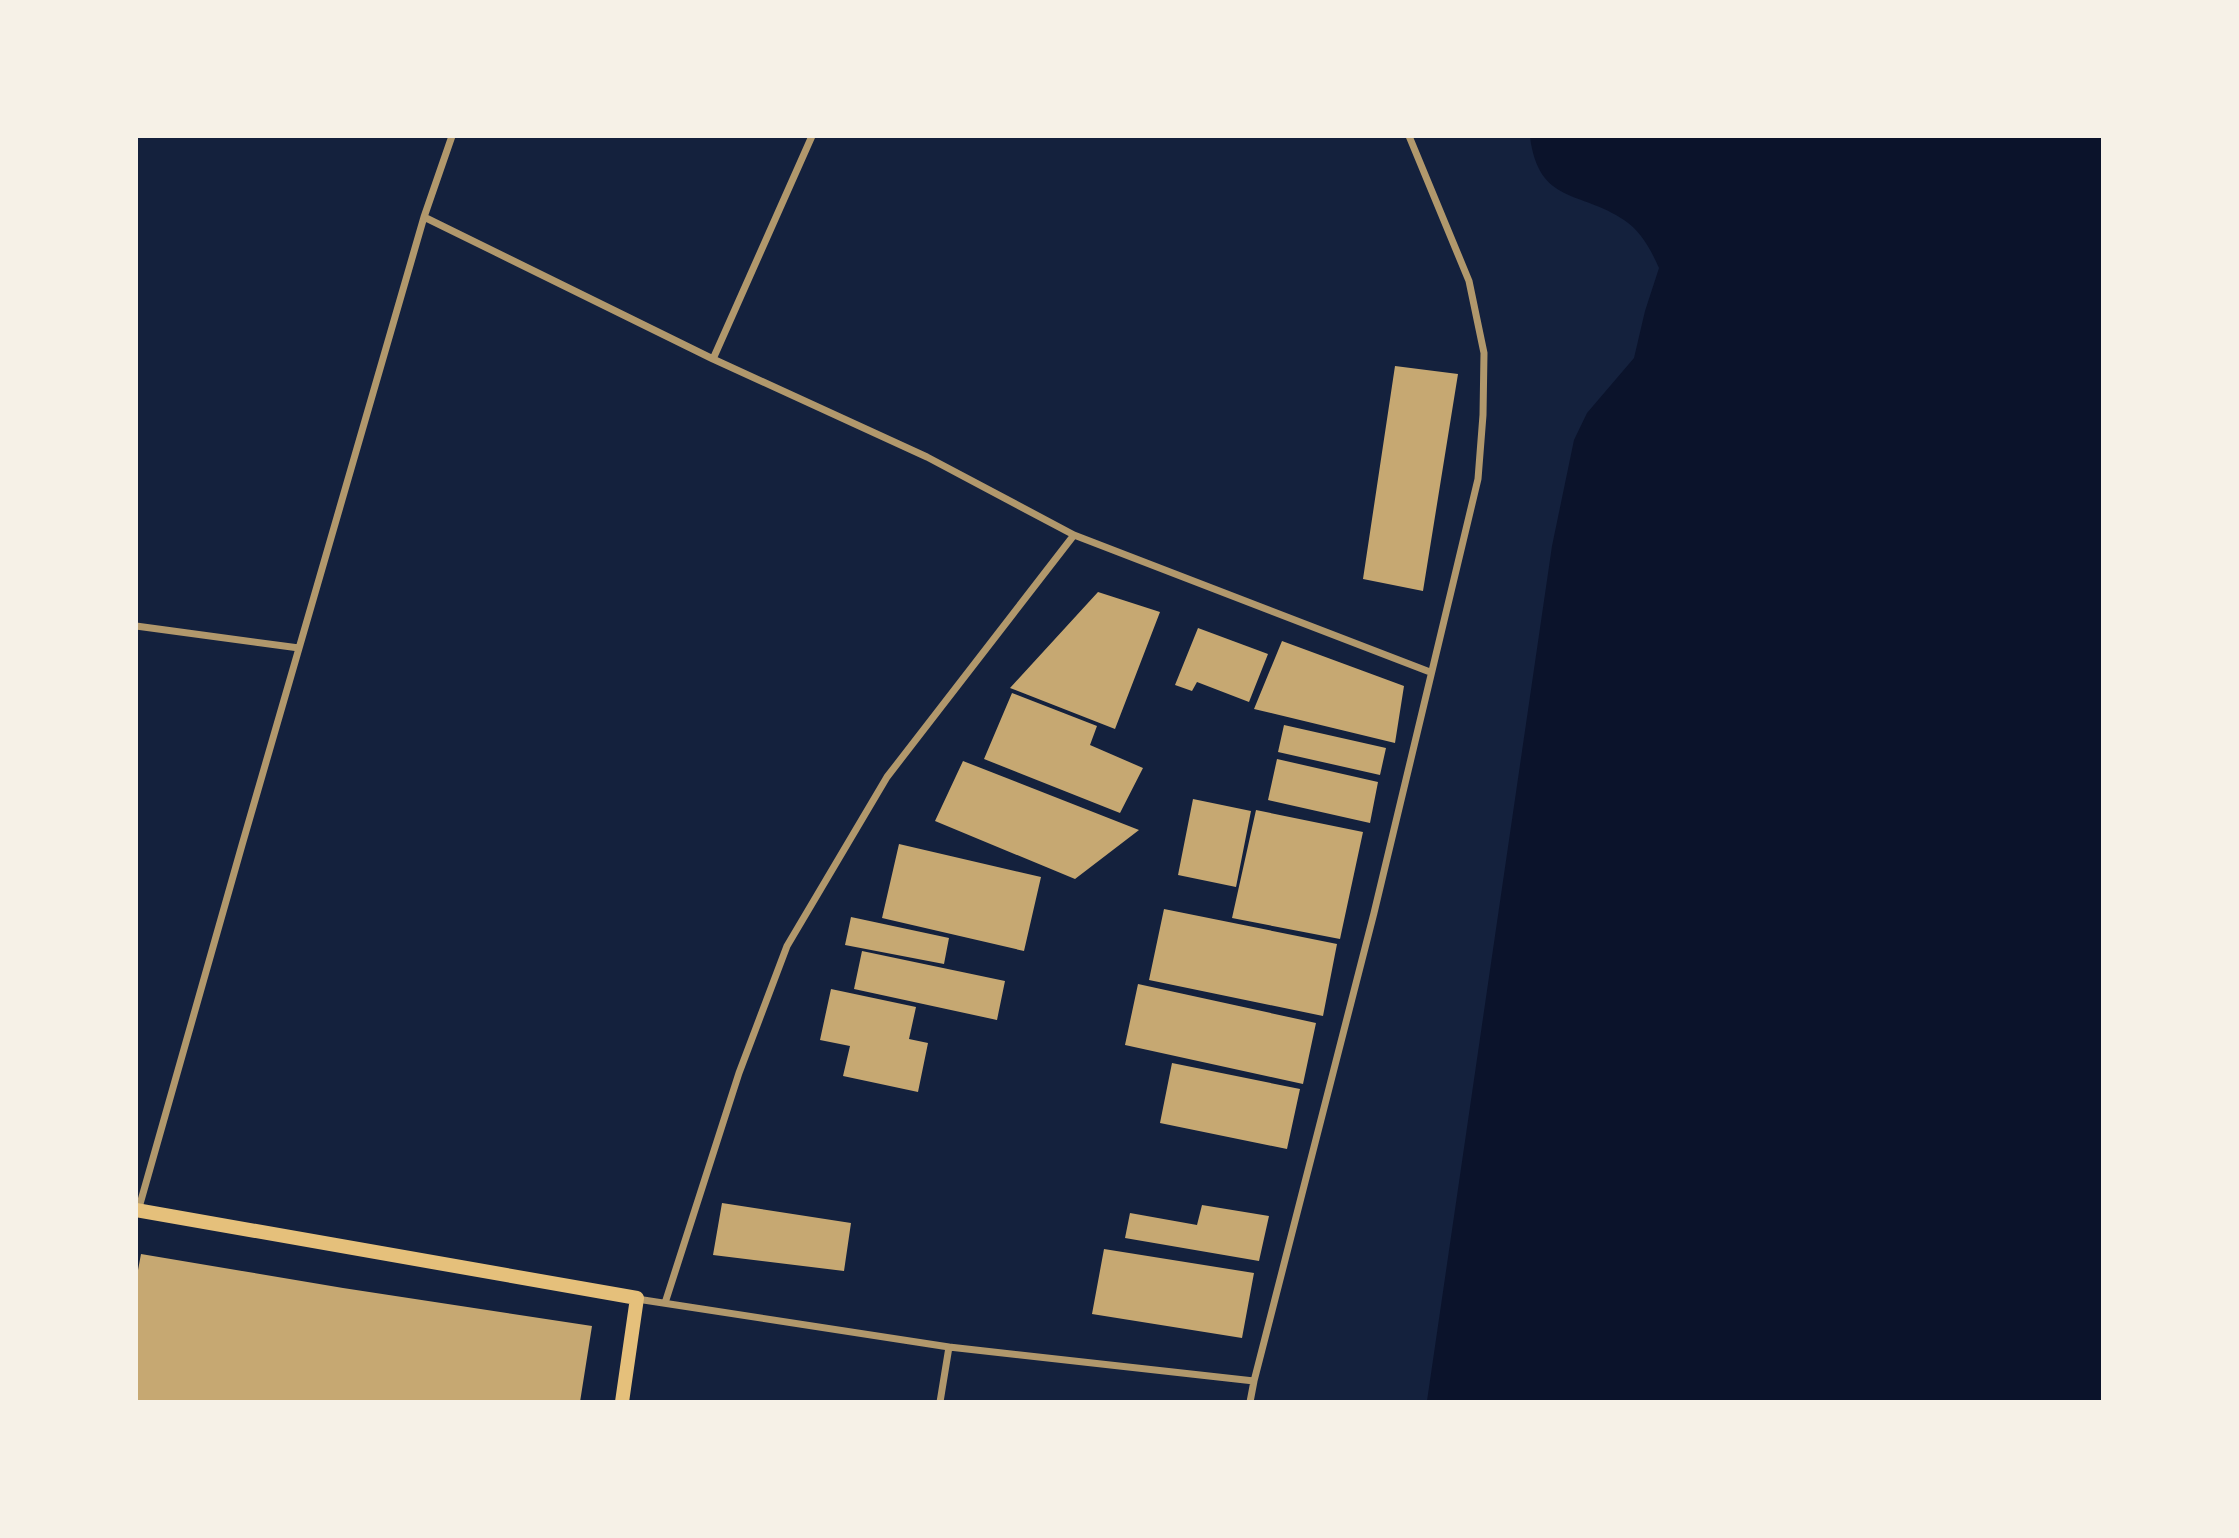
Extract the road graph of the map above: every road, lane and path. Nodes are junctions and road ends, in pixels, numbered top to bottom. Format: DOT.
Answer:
graph roads {
  1 [pos="452,136"];
  2 [pos="812,136"];
  3 [pos="1409,136"];
  4 [pos="424,218"];
  5 [pos="713,359"];
  6 [pos="1074,535"];
  7 [pos="136,626"];
  8 [pos="299,648"];
  9 [pos="1430,672"];
  10 [pos="137,1212"];
  11 [pos="637,1298"];
  12 [pos="665,1303"];
  13 [pos="949,1347"];
  14 [pos="1254,1381"];
  15 [pos="622,1402"];
  16 [pos="940,1402"];
  17 [pos="1250,1402"];
  1 -- 4 [label="street"];
  2 -- 5 [label="street"];
  3 -- 9 [label="street"];
  4 -- 5 [label="street"];
  4 -- 8 [label="street"];
  5 -- 6 [label="street"];
  6 -- 9 [label="street"];
  6 -- 12 [label="street"];
  7 -- 8 [label="street"];
  8 -- 10 [label="street"];
  9 -- 14 [label="street"];
  10 -- 11 [label="main road"];
  11 -- 12 [label="street"];
  11 -- 15 [label="main road"];
  12 -- 13 [label="street"];
  13 -- 14 [label="street"];
  13 -- 16 [label="street"];
  14 -- 17 [label="street"];
}
